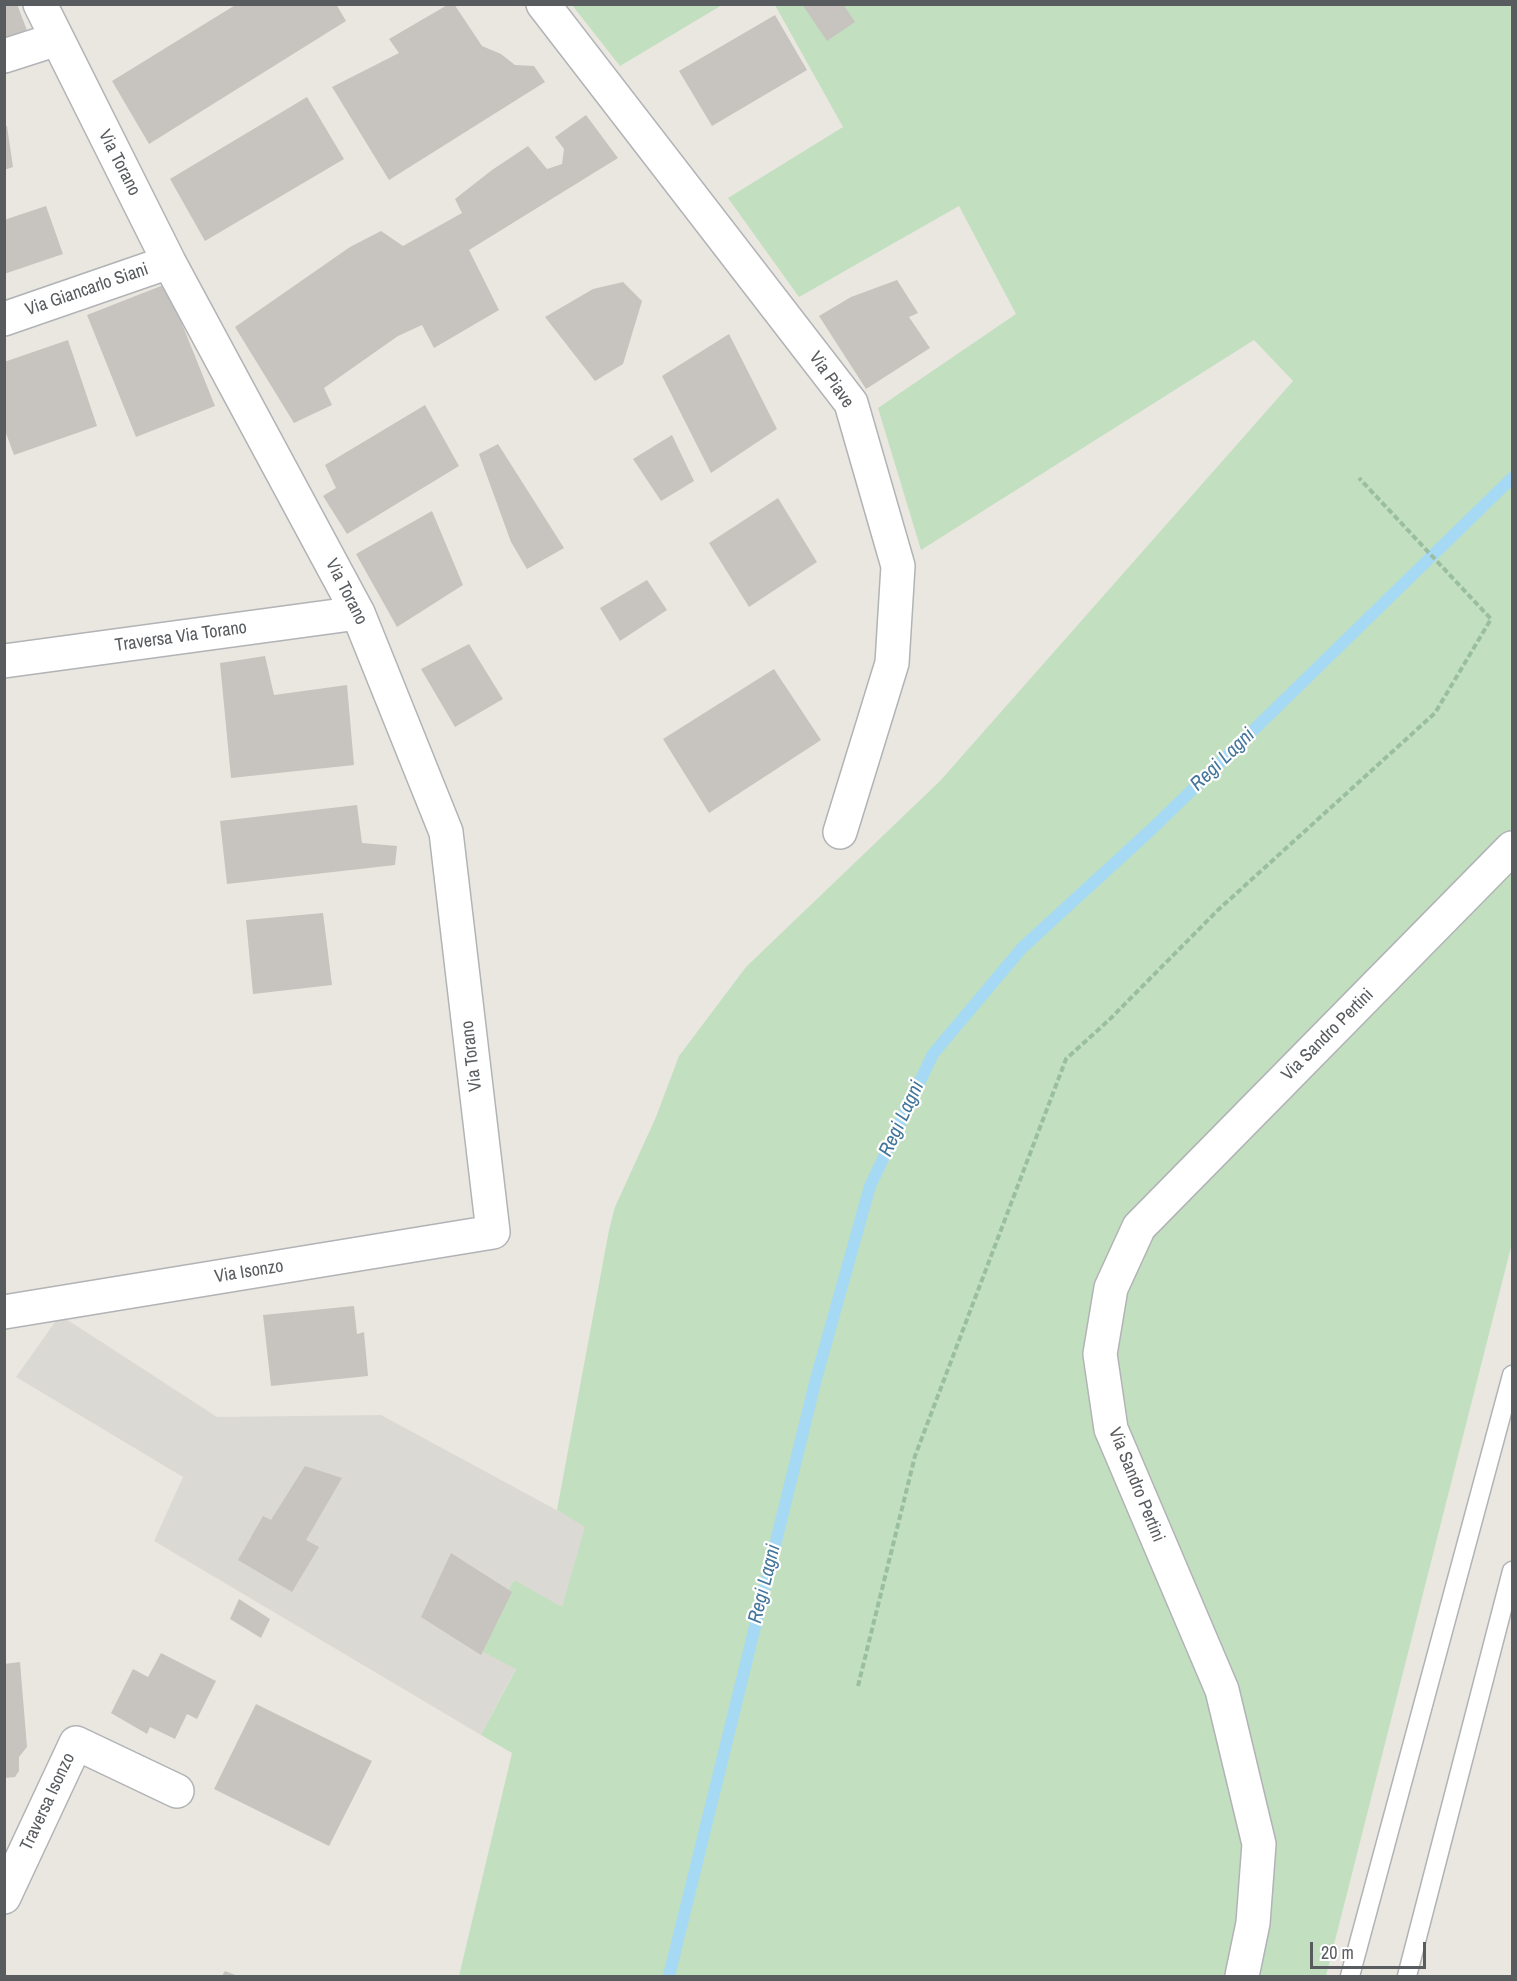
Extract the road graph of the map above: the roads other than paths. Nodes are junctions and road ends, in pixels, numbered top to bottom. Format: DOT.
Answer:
graph roads {
  1 [pos="40,4"];
  2 [pos="543,4"];
  3 [pos="57,39"];
  4 [pos="4,56"];
  5 [pos="169,262"];
  6 [pos="4,319"];
  7 [pos="358,613"];
  8 [pos="4,661"];
  9 [pos="840,831"];
  10 [pos="1512,848"];
  11 [pos="493,1232"];
  12 [pos="4,1312"];
  13 [pos="1512,1375"];
  14 [pos="1512,1571"];
  15 [pos="177,1791"];
  16 [pos="4,1897"];
  17 [pos="1242,1977"];
  18 [pos="1350,1977"];
  19 [pos="1407,1977"];
  1 -- 3 [label="street, Via Torano"];
  2 -- 9 [label="street, Via Piave"];
  3 -- 4 [label="street"];
  3 -- 5 [label="street, Via Torano"];
  5 -- 6 [label="street, Via Giancarlo Siani"];
  5 -- 7 [label="street, Via Torano"];
  7 -- 8 [label="street, Traversa Via Torano"];
  7 -- 11 [label="street, Via Torano"];
  10 -- 17 [label="street, Via Sandro Pertini"];
  11 -- 12 [label="street, Via Isonzo"];
  13 -- 18 [label="lane"];
  14 -- 19 [label="lane"];
  15 -- 16 [label="street, Traversa Isonzo"];
}
